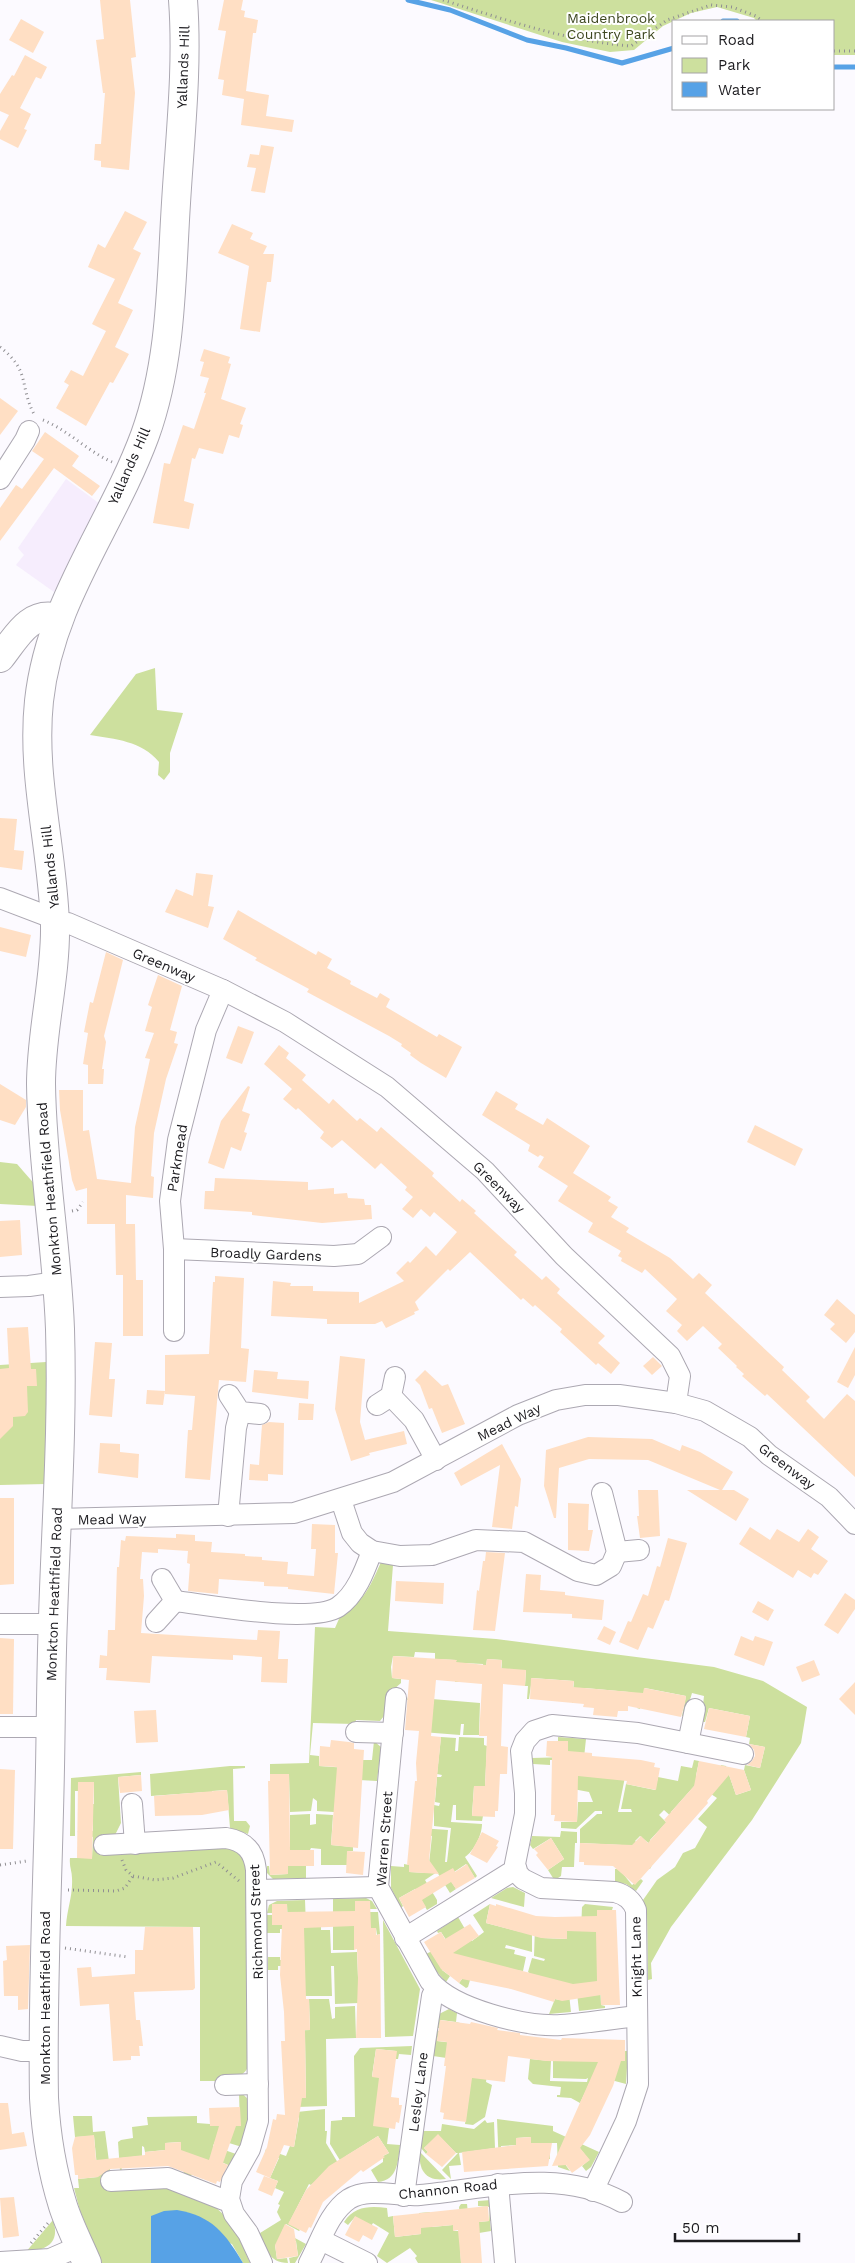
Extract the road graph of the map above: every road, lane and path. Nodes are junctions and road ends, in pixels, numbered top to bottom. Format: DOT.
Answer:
graph roads {
  1 [pos="183,0"];
  2 [pos="444,0"];
  3 [pos="761,20"];
  4 [pos="835,51"];
  5 [pos="855,51"];
  6 [pos="0,348"];
  7 [pos="29,431"];
  8 [pos="133,461"];
  9 [pos="0,478"];
  10 [pos="58,618"];
  11 [pos="0,658"];
  12 [pos="0,898"];
  13 [pos="54,918"];
  14 [pos="223,990"];
  15 [pos="380,1237"];
  16 [pos="174,1249"];
  17 [pos="57,1282"];
  18 [pos="0,1287"];
  19 [pos="174,1331"];
  20 [pos="388,1393"];
  21 [pos="676,1404"];
  22 [pos="260,1414"];
  23 [pos="436,1460"];
  24 [pos="602,1493"];
  25 [pos="341,1500"];
  26 [pos="228,1516"];
  27 [pos="56,1519"];
  28 [pos="855,1524"];
  29 [pos="639,1550"];
  30 [pos="372,1552"];
  31 [pos="617,1552"];
  32 [pos="162,1580"];
  33 [pos="175,1601"];
  34 [pos="156,1622"];
  35 [pos="0,1624"];
  36 [pos="52,1624"];
  37 [pos="396,1698"];
  38 [pos="695,1709"];
  39 [pos="0,1727"];
  40 [pos="50,1727"];
  41 [pos="356,1732"];
  42 [pos="392,1733"];
  43 [pos="688,1742"];
  44 [pos="742,1754"];
  45 [pos="132,1804"];
  46 [pos="121,1844"];
  47 [pos="47,1860"];
  48 [pos="0,1865"];
  49 [pos="516,1869"];
  50 [pos="133,1876"];
  51 [pos="257,1887"];
  52 [pos="378,1887"];
  53 [pos="46,1890"];
  54 [pos="405,1938"];
  55 [pos="45,1945"];
  56 [pos="128,1957"];
  57 [pos="436,1988"];
  58 [pos="637,2016"];
  59 [pos="0,2046"];
  60 [pos="43,2051"];
  61 [pos="225,2084"];
  62 [pos="258,2084"];
  63 [pos="111,2181"];
  64 [pos="498,2184"];
  65 [pos="593,2190"];
  66 [pos="404,2196"];
  67 [pos="229,2199"];
  68 [pos="622,2202"];
  69 [pos="63,2206"];
  70 [pos="321,2240"];
  71 [pos="83,2255"];
  72 [pos="8,2261"];
  73 [pos="262,2263"];
  74 [pos="309,2263"];
  75 [pos="367,2263"];
  76 [pos="505,2263"];
  1 -- 8 [label="street, Yallands Hill"];
  2 -- 3 [label="path"];
  4 -- 5 [label="path"];
  6 -- 8 [label="path"];
  7 -- 9 [label="street"];
  8 -- 10 [label="street, Yallands Hill"];
  10 -- 11 [label="street"];
  10 -- 13 [label="street, Yallands Hill"];
  12 -- 13 [label="street, Greenway"];
  13 -- 14 [label="street, Greenway"];
  13 -- 17 [label="street, Monkton Heathfield Road"];
  14 -- 16 [label="street, Parkmead"];
  14 -- 21 [label="street, Greenway"];
  15 -- 16 [label="street, Broadly Gardens"];
  16 -- 19 [label="street, Parkmead"];
  17 -- 18 [label="street"];
  17 -- 27 [label="street, Monkton Heathfield Road"];
  20 -- 23 [label="street"];
  21 -- 23 [label="street, Mead Way"];
  21 -- 28 [label="street, Greenway"];
  22 -- 26 [label="street"];
  23 -- 25 [label="street, Mead Way"];
  24 -- 31 [label="street"];
  25 -- 26 [label="street, Mead Way"];
  25 -- 30 [label="street"];
  26 -- 27 [label="street, Mead Way"];
  27 -- 36 [label="street, Monkton Heathfield Road"];
  29 -- 31 [label="street"];
  30 -- 31 [label="street"];
  30 -- 33 [label="street"];
  32 -- 33 [label="street"];
  33 -- 34 [label="street"];
  35 -- 36 [label="street"];
  36 -- 40 [label="street, Monkton Heathfield Road"];
  37 -- 42 [label="street, Warren Street"];
  38 -- 43 [label="street"];
  39 -- 40 [label="street"];
  40 -- 47 [label="street, Monkton Heathfield Road"];
  41 -- 42 [label="street"];
  42 -- 52 [label="street, Warren Street"];
  43 -- 44 [label="street"];
  43 -- 49 [label="street"];
  45 -- 46 [label="street"];
  46 -- 50 [label="path"];
  46 -- 51 [label="street, Richmond Street"];
  47 -- 48 [label="path"];
  47 -- 53 [label="street, Monkton Heathfield Road"];
  49 -- 54 [label="street"];
  49 -- 58 [label="street, Knight Lane"];
  50 -- 51 [label="path"];
  50 -- 53 [label="path"];
  51 -- 52 [label="street"];
  51 -- 62 [label="street, Richmond Street"];
  52 -- 54 [label="street, Warren Street"];
  53 -- 55 [label="street, Monkton Heathfield Road"];
  54 -- 57 [label="street, Warren Street"];
  55 -- 56 [label="path"];
  55 -- 60 [label="street, Monkton Heathfield Road"];
  57 -- 58 [label="street, Warren Street"];
  57 -- 66 [label="street, Lesley Lane"];
  58 -- 65 [label="street, Knight Lane"];
  59 -- 60 [label="street"];
  60 -- 69 [label="street, Monkton Heathfield Road"];
  61 -- 62 [label="street"];
  62 -- 67 [label="street, Richmond Street"];
  63 -- 67 [label="street"];
  64 -- 65 [label="street, Channon Road"];
  64 -- 66 [label="street, Channon Road"];
  64 -- 76 [label="street"];
  65 -- 68 [label="street, Channon Road"];
  66 -- 70 [label="street, Channon Road"];
  67 -- 73 [label="street"];
  69 -- 71 [label="street, Monkton Heathfield Road"];
  69 -- 72 [label="path"];
  70 -- 74 [label="street, Channon Road"];
  70 -- 75 [label="street"];
  71 -- 72 [label="street"];
}
